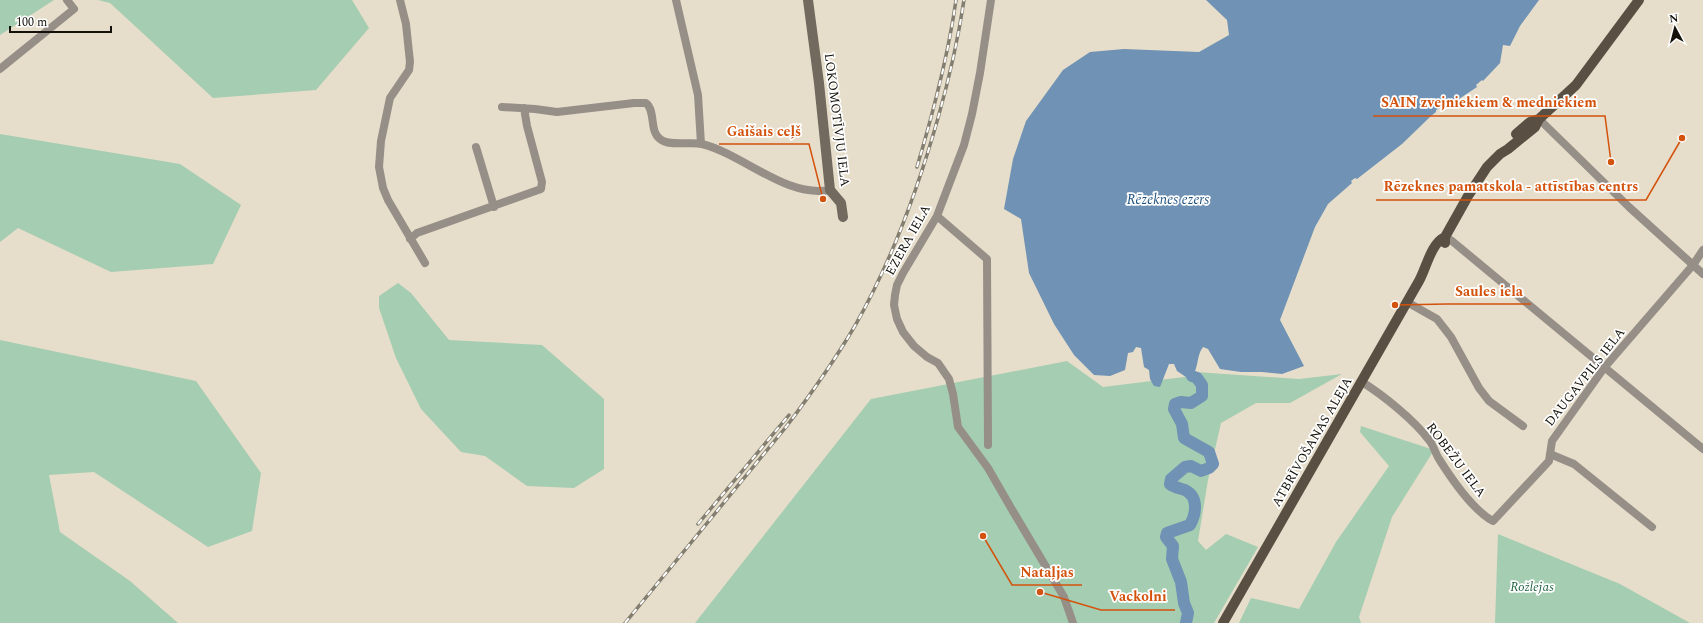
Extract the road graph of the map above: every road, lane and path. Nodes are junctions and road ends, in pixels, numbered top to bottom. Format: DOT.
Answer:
graph roads {
  1 [pos="67,0"];
  2 [pos="400,0"];
  3 [pos="676,0"];
  4 [pos="808,0"];
  5 [pos="991,0"];
  6 [pos="1639,0"];
  7 [pos="0,69"];
  8 [pos="502,107"];
  9 [pos="524,108"];
  10 [pos="1539,119"];
  11 [pos="701,144"];
  12 [pos="476,147"];
  13 [pos="830,190"];
  14 [pos="494,207"];
  15 [pos="937,216"];
  16 [pos="844,217"];
  17 [pos="1445,237"];
  18 [pos="410,239"];
  19 [pos="1703,250"];
  20 [pos="425,263"];
  21 [pos="1693,265"];
  22 [pos="1703,274"];
  23 [pos="1407,302"];
  24 [pos="1604,368"];
  25 [pos="1362,382"];
  26 [pos="1523,426"];
  27 [pos="988,445"];
  28 [pos="1703,449"];
  29 [pos="1550,454"];
  30 [pos="1493,521"];
  31 [pos="1652,527"];
  32 [pos="1073,623"];
  33 [pos="1223,623"];
  1 -- 7 [label="street"];
  2 -- 18 [label="street"];
  3 -- 11 [label="street"];
  4 -- 13 [label="street, LOKOMOTĪVJU IELA"];
  5 -- 15 [label="street, EZERA IELA"];
  6 -- 10 [label="main road, ATBRĪVOŠANAS ALEJA"];
  8 -- 9 [label="street"];
  9 -- 11 [label="street"];
  9 -- 14 [label="street"];
  10 -- 17 [label="main road, ATBRĪVOŠANAS ALEJA"];
  10 -- 21 [label="street"];
  11 -- 13 [label="street"];
  12 -- 14 [label="street"];
  13 -- 16 [label="street, LOKOMOTĪVJU IELA"];
  14 -- 18 [label="street"];
  15 -- 27 [label="street"];
  15 -- 32 [label="street, EZERA IELA"];
  17 -- 23 [label="main road, ATBRĪVOŠANAS ALEJA"];
  17 -- 24 [label="street"];
  18 -- 20 [label="street"];
  19 -- 21 [label="street, DAUGAVPILS IELA"];
  21 -- 22 [label="street"];
  21 -- 24 [label="street, DAUGAVPILS IELA"];
  23 -- 25 [label="main road, ATBRĪVOŠANAS ALEJA"];
  23 -- 26 [label="street"];
  24 -- 28 [label="street"];
  24 -- 29 [label="street, DAUGAVPILS IELA"];
  25 -- 30 [label="street, ROBEŽU IELA"];
  25 -- 33 [label="main road, ATBRĪVOŠANAS ALEJA"];
  29 -- 30 [label="street, DAUGAVPILS IELA"];
  29 -- 31 [label="street"];
}
